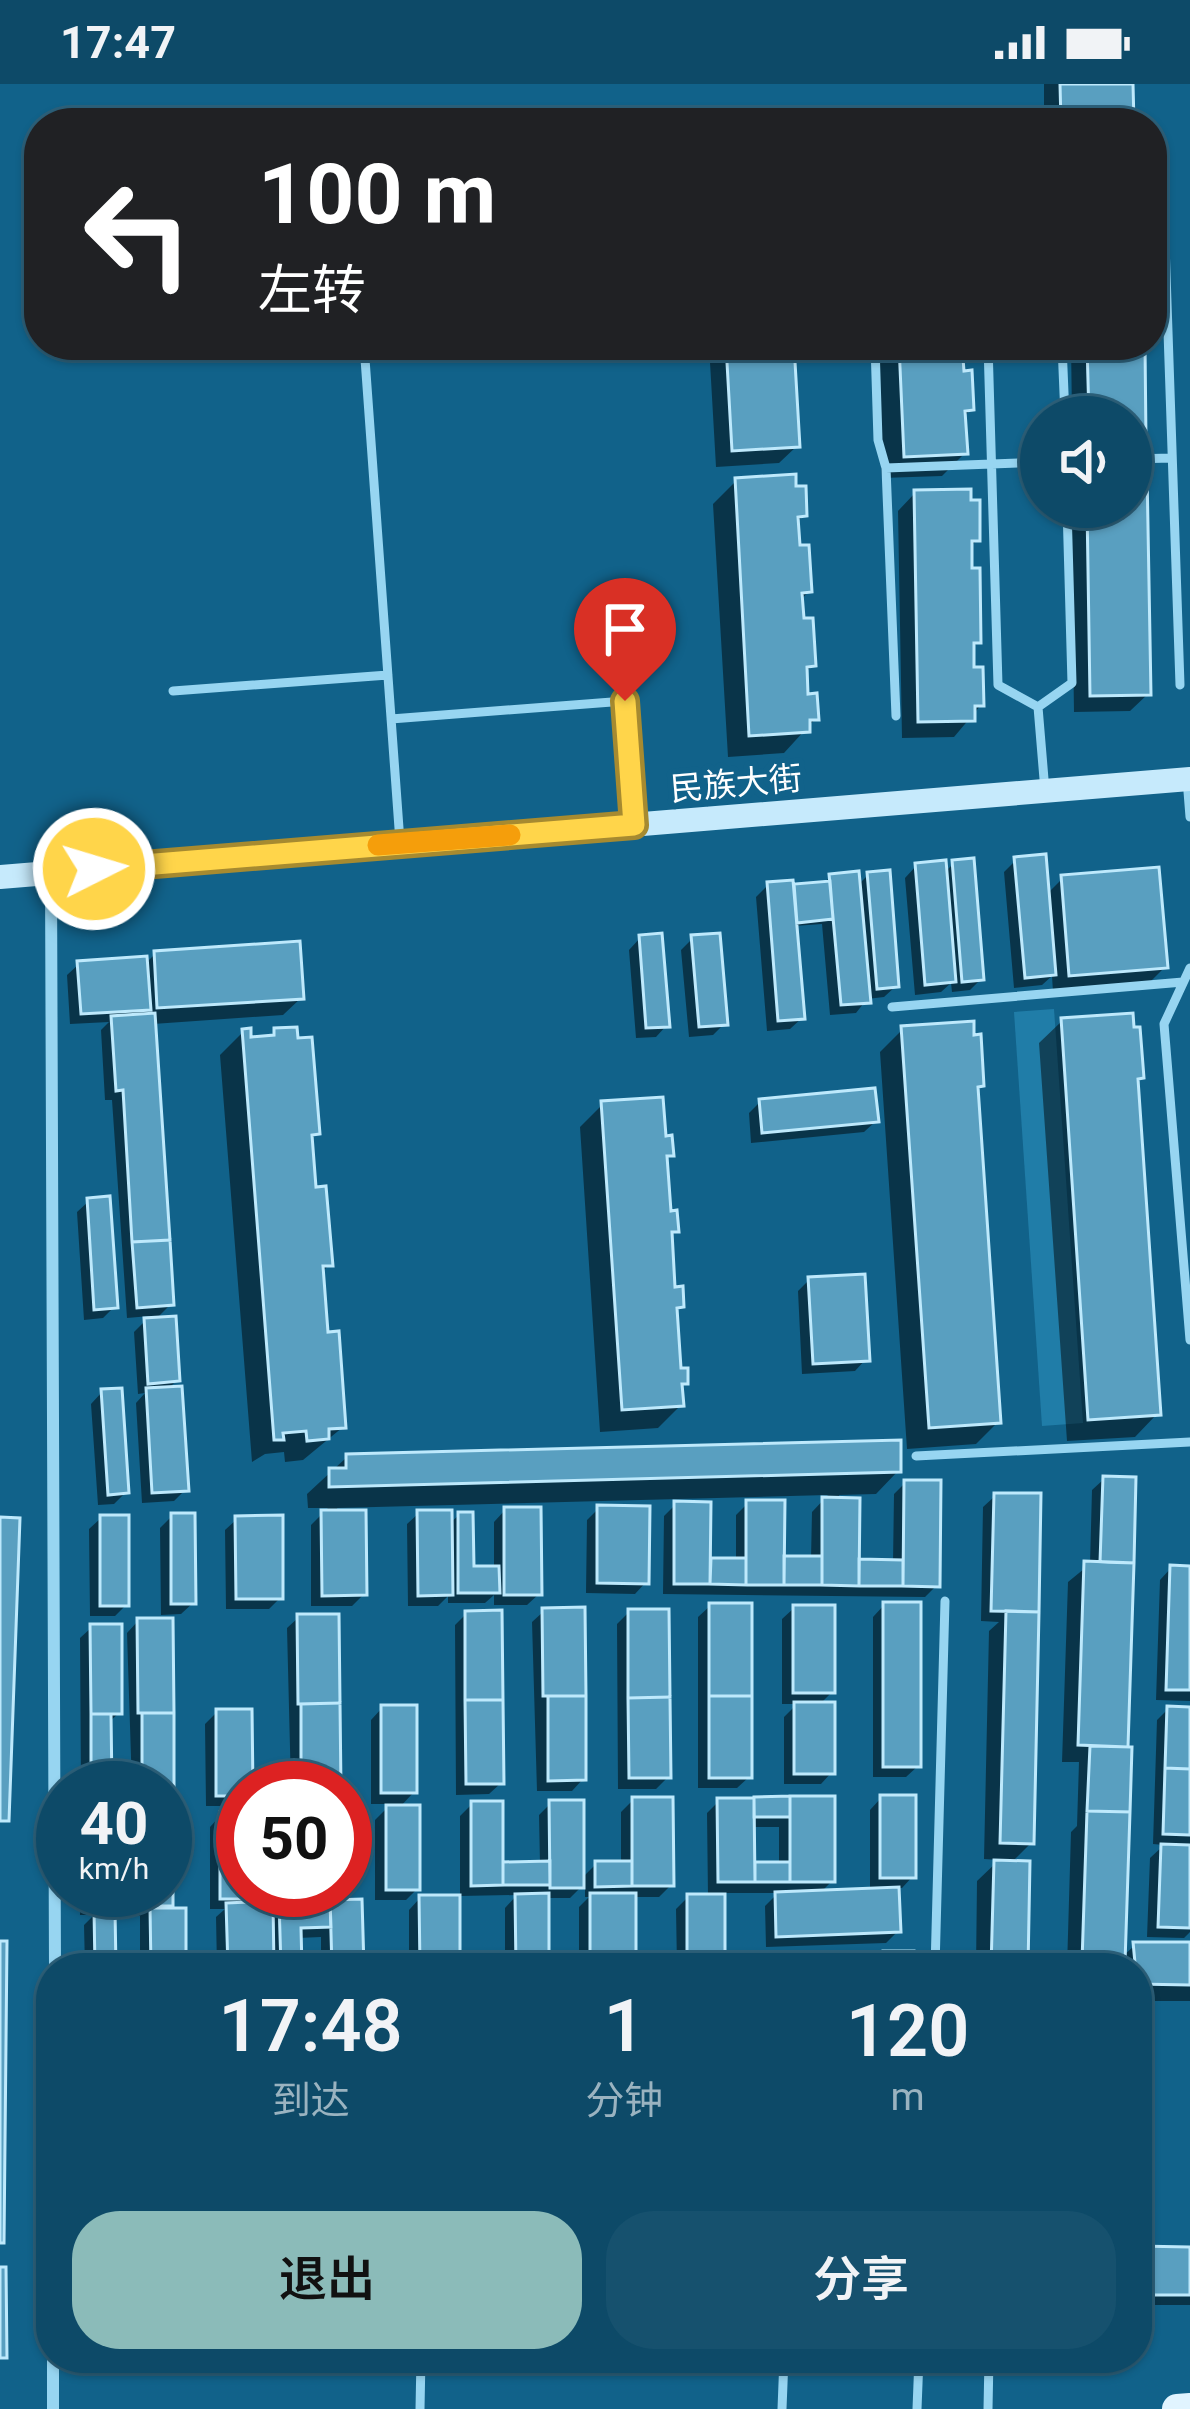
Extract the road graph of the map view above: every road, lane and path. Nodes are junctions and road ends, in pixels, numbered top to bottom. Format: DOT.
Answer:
graph roads {
  1 [pos="1167,306"];
  2 [pos="365,360"];
  3 [pos="875,360"];
  4 [pos="989,360"];
  5 [pos="1063,360"];
  6 [pos="1064,396"];
  7 [pos="1152,458"];
  8 [pos="1172,458"];
  9 [pos="1020,463"];
  10 [pos="992,464"];
  11 [pos="886,468"];
  12 [pos="1068,528"];
  13 [pos="388,675"];
  14 [pos="1180,685"];
  15 [pos="172,691"];
  16 [pos="1038,707"];
  17 [pos="896,716"];
  18 [pos="391,719"];
  19 [pos="1188,779"];
  20 [pos="1045,791"];
  21 [pos="1190,818"];
  22 [pos="634,825"];
  23 [pos="400,844"];
  24 [pos="51,873"];
  25 [pos="0,877"];
  26 [pos="1190,968"];
  27 [pos="1183,982"];
  28 [pos="892,1007"];
  29 [pos="1190,1340"];
  30 [pos="1190,1442"];
  31 [pos="916,1456"];
  32 [pos="945,1601"];
  33 [pos="55,1953"];
  34 [pos="935,1953"];
  35 [pos="53,2373"];
  36 [pos="421,2373"];
  37 [pos="783,2373"];
  38 [pos="919,2373"];
  39 [pos="989,2373"];
  40 [pos="1190,2408"];
  41 [pos="53,2409"];
  42 [pos="420,2409"];
  43 [pos="782,2409"];
  44 [pos="917,2409"];
  45 [pos="988,2409"];
  46 [pos="1177,2409"];
  1 -- 8 [label="lane"];
  2 -- 13 [label="lane"];
  3 -- 11 [label="lane"];
  4 -- 10 [label="lane"];
  5 -- 6 [label="lane"];
  7 -- 8 [label="lane"];
  8 -- 14 [label="lane"];
  9 -- 10 [label="lane"];
  10 -- 11 [label="lane"];
  10 -- 16 [label="lane"];
  11 -- 17 [label="lane"];
  12 -- 16 [label="lane"];
  13 -- 15 [label="lane"];
  13 -- 18 [label="lane"];
  16 -- 20 [label="lane"];
  18 -- 22 [label="lane"];
  18 -- 23 [label="lane"];
  19 -- 20 [label="main road, 民族大街"];
  19 -- 21 [label="lane"];
  20 -- 22 [label="main road, 民族大街"];
  22 -- 23 [label="main road, 民族大街"];
  23 -- 24 [label="main road, 民族大街"];
  24 -- 25 [label="main road, 民族大街"];
  24 -- 33 [label="street"];
  26 -- 27 [label="lane"];
  27 -- 28 [label="lane"];
  27 -- 29 [label="lane"];
  30 -- 31 [label="lane"];
  32 -- 34 [label="lane"];
  35 -- 41 [label="street"];
  36 -- 42 [label="lane"];
  37 -- 43 [label="lane"];
  38 -- 44 [label="lane"];
  39 -- 45 [label="lane"];
  40 -- 46 [label="main road"];
}
